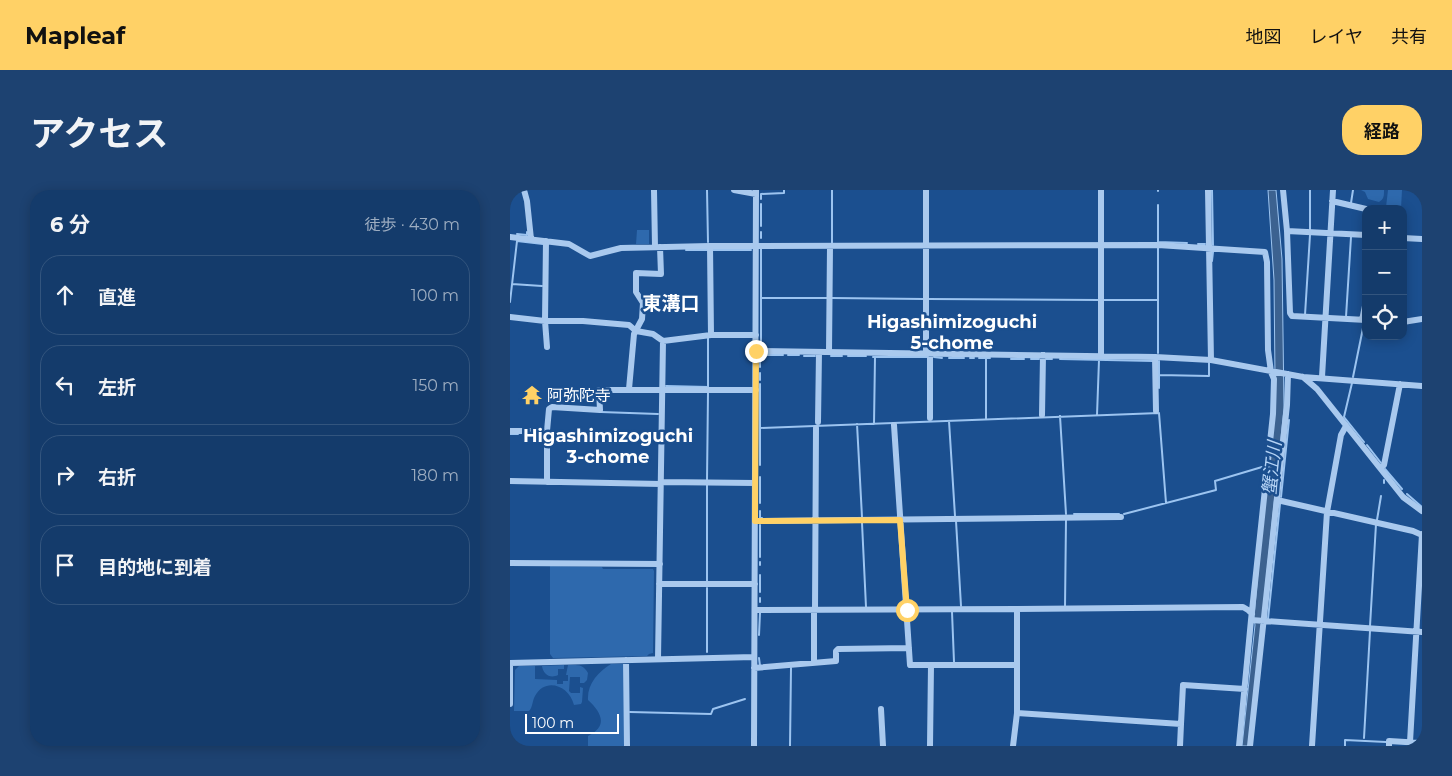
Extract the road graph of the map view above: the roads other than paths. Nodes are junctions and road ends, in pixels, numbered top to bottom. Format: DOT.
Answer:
graph roads {
  1 [pos="524,190"];
  2 [pos="654,190"];
  3 [pos="734,190"];
  4 [pos="926,190"];
  5 [pos="1101,190"];
  6 [pos="1208,190"];
  7 [pos="1283,190"];
  8 [pos="1333,190"];
  9 [pos="756,192"];
  10 [pos="1332,201"];
  11 [pos="1362,208"];
  12 [pos="1286,231"];
  13 [pos="1331,233"];
  14 [pos="1362,235"];
  15 [pos="510,237"];
  16 [pos="1407,238"];
  17 [pos="531,239"];
  18 [pos="1422,239"];
  19 [pos="546,241"];
  20 [pos="710,246"];
  21 [pos="756,246"];
  22 [pos="926,246"];
  23 [pos="1101,246"];
  24 [pos="658,247"];
  25 [pos="830,247"];
  26 [pos="1209,248"];
  27 [pos="510,317"];
  28 [pos="1326,318"];
  29 [pos="1422,319"];
  30 [pos="545,320"];
  31 [pos="1362,320"];
  32 [pos="1407,321"];
  33 [pos="636,331"];
  34 [pos="711,335"];
  35 [pos="756,336"];
  36 [pos="663,341"];
  37 [pos="547,347"];
  38 [pos="756,351"];
  39 [pos="819,352"];
  40 [pos="829,352"];
  41 [pos="928,353"];
  42 [pos="1043,355"];
  43 [pos="1101,356"];
  44 [pos="1155,357"];
  45 [pos="1211,360"];
  46 [pos="1272,372"];
  47 [pos="1286,374"];
  48 [pos="1303,377"];
  49 [pos="1322,377"];
  50 [pos="1400,384"];
  51 [pos="1422,386"];
  52 [pos="629,389"];
  53 [pos="662,389"];
  54 [pos="756,390"];
  55 [pos="1156,411"];
  56 [pos="1042,415"];
  57 [pos="930,418"];
  58 [pos="894,425"];
  59 [pos="1346,426"];
  60 [pos="510,431"];
  61 [pos="547,431"];
  62 [pos="1380,468"];
  63 [pos="510,481"];
  64 [pos="547,482"];
  65 [pos="661,483"];
  66 [pos="755,483"];
  67 [pos="1277,500"];
  68 [pos="1327,512"];
  69 [pos="1422,512"];
  70 [pos="1121,517"];
  71 [pos="816,520"];
  72 [pos="900,520"];
  73 [pos="755,521"];
  74 [pos="1422,534"];
  75 [pos="510,563"];
  76 [pos="660,564"];
  77 [pos="659,584"];
  78 [pos="755,584"];
  79 [pos="1017,609"];
  80 [pos="754,610"];
  81 [pos="815,610"];
  82 [pos="907,610"];
  83 [pos="1252,618"];
  84 [pos="1263,622"];
  85 [pos="1320,626"];
  86 [pos="1419,632"];
  87 [pos="909,648"];
  88 [pos="754,657"];
  89 [pos="658,659"];
  90 [pos="626,660"];
  91 [pos="814,662"];
  92 [pos="510,663"];
  93 [pos="931,664"];
  94 [pos="1017,664"];
  95 [pos="754,668"];
  96 [pos="1245,689"];
  97 [pos="510,704"];
  98 [pos="881,709"];
  99 [pos="1017,713"];
  100 [pos="1181,724"];
  101 [pos="1410,742"];
  102 [pos="1422,743"];
  103 [pos="627,746"];
  104 [pos="754,746"];
  105 [pos="883,746"];
  106 [pos="930,746"];
  107 [pos="1013,746"];
  108 [pos="1180,746"];
  109 [pos="1239,746"];
  110 [pos="1250,746"];
  111 [pos="1312,746"];
  112 [pos="1389,746"];
  1 -- 17 [label="street"];
  2 -- 24 [label="street"];
  3 -- 9 [label="street"];
  4 -- 22 [label="street"];
  5 -- 23 [label="street"];
  6 -- 26 [label="street"];
  7 -- 12 [label="street"];
  8 -- 10 [label="street"];
  9 -- 21 [label="street"];
  10 -- 11 [label="street"];
  10 -- 13 [label="street"];
  12 -- 13 [label="street"];
  12 -- 28 [label="street"];
  13 -- 14 [label="street"];
  13 -- 28 [label="street"];
  15 -- 17 [label="street"];
  16 -- 18 [label="street"];
  17 -- 19 [label="street"];
  19 -- 24 [label="street"];
  19 -- 30 [label="street"];
  20 -- 21 [label="street"];
  20 -- 24 [label="street"];
  20 -- 34 [label="street"];
  21 -- 25 [label="street"];
  21 -- 35 [label="street"];
  22 -- 23 [label="street"];
  22 -- 25 [label="street"];
  22 -- 41 [label="street"];
  23 -- 26 [label="street"];
  23 -- 43 [label="street"];
  24 -- 33 [label="street"];
  25 -- 40 [label="street"];
  26 -- 45 [label="street"];
  26 -- 46 [label="street"];
  27 -- 30 [label="street"];
  28 -- 31 [label="street"];
  28 -- 49 [label="street"];
  29 -- 32 [label="street"];
  30 -- 33 [label="street"];
  30 -- 37 [label="street"];
  33 -- 36 [label="street"];
  33 -- 52 [label="street"];
  34 -- 35 [label="street"];
  34 -- 36 [label="street"];
  35 -- 38 [label="street"];
  36 -- 53 [label="street"];
  38 -- 39 [label="street"];
  38 -- 54 [label="street"];
  39 -- 40 [label="street"];
  39 -- 71 [label="street"];
  40 -- 41 [label="street"];
  41 -- 42 [label="street"];
  41 -- 57 [label="street"];
  42 -- 43 [label="street"];
  42 -- 56 [label="street"];
  43 -- 44 [label="street"];
  44 -- 45 [label="street"];
  44 -- 55 [label="street"];
  45 -- 46 [label="street"];
  46 -- 47 [label="street"];
  46 -- 83 [label="street"];
  47 -- 48 [label="street"];
  47 -- 67 [label="street"];
  48 -- 49 [label="street"];
  48 -- 59 [label="street"];
  49 -- 50 [label="street"];
  50 -- 51 [label="street"];
  50 -- 62 [label="street"];
  52 -- 53 [label="street"];
  52 -- 61 [label="street"];
  53 -- 54 [label="street"];
  53 -- 65 [label="street"];
  54 -- 66 [label="street"];
  58 -- 72 [label="street"];
  59 -- 62 [label="street"];
  59 -- 68 [label="street"];
  60 -- 61 [label="street"];
  61 -- 64 [label="street"];
  62 -- 69 [label="street"];
  63 -- 64 [label="street"];
  64 -- 65 [label="street"];
  65 -- 66 [label="street"];
  65 -- 76 [label="street"];
  66 -- 73 [label="street"];
  67 -- 68 [label="street"];
  67 -- 84 [label="street"];
  68 -- 74 [label="street"];
  68 -- 85 [label="street"];
  70 -- 72 [label="street"];
  71 -- 72 [label="street"];
  71 -- 73 [label="street"];
  71 -- 81 [label="street"];
  72 -- 82 [label="street"];
  73 -- 78 [label="street"];
  74 -- 86 [label="street"];
  75 -- 76 [label="street"];
  76 -- 77 [label="street"];
  77 -- 78 [label="street"];
  77 -- 89 [label="street"];
  78 -- 80 [label="street"];
  79 -- 82 [label="street"];
  79 -- 83 [label="street"];
  79 -- 94 [label="street"];
  80 -- 81 [label="street"];
  80 -- 88 [label="street"];
  81 -- 82 [label="street"];
  81 -- 91 [label="street"];
  82 -- 87 [label="street"];
  83 -- 84 [label="street"];
  83 -- 96 [label="street"];
  84 -- 85 [label="street"];
  84 -- 110 [label="street"];
  85 -- 86 [label="street"];
  85 -- 111 [label="street"];
  86 -- 101 [label="street"];
  87 -- 91 [label="street"];
  87 -- 93 [label="street"];
  88 -- 89 [label="street"];
  88 -- 95 [label="street"];
  89 -- 90 [label="street"];
  90 -- 92 [label="street"];
  90 -- 103 [label="street"];
  91 -- 95 [label="street"];
  92 -- 97 [label="street"];
  93 -- 94 [label="street"];
  93 -- 106 [label="street"];
  94 -- 99 [label="street"];
  95 -- 104 [label="street"];
  96 -- 100 [label="street"];
  96 -- 109 [label="street"];
  98 -- 105 [label="street"];
  99 -- 100 [label="street"];
  99 -- 107 [label="street"];
  100 -- 108 [label="street"];
  101 -- 102 [label="street"];
  101 -- 112 [label="street"];
}
